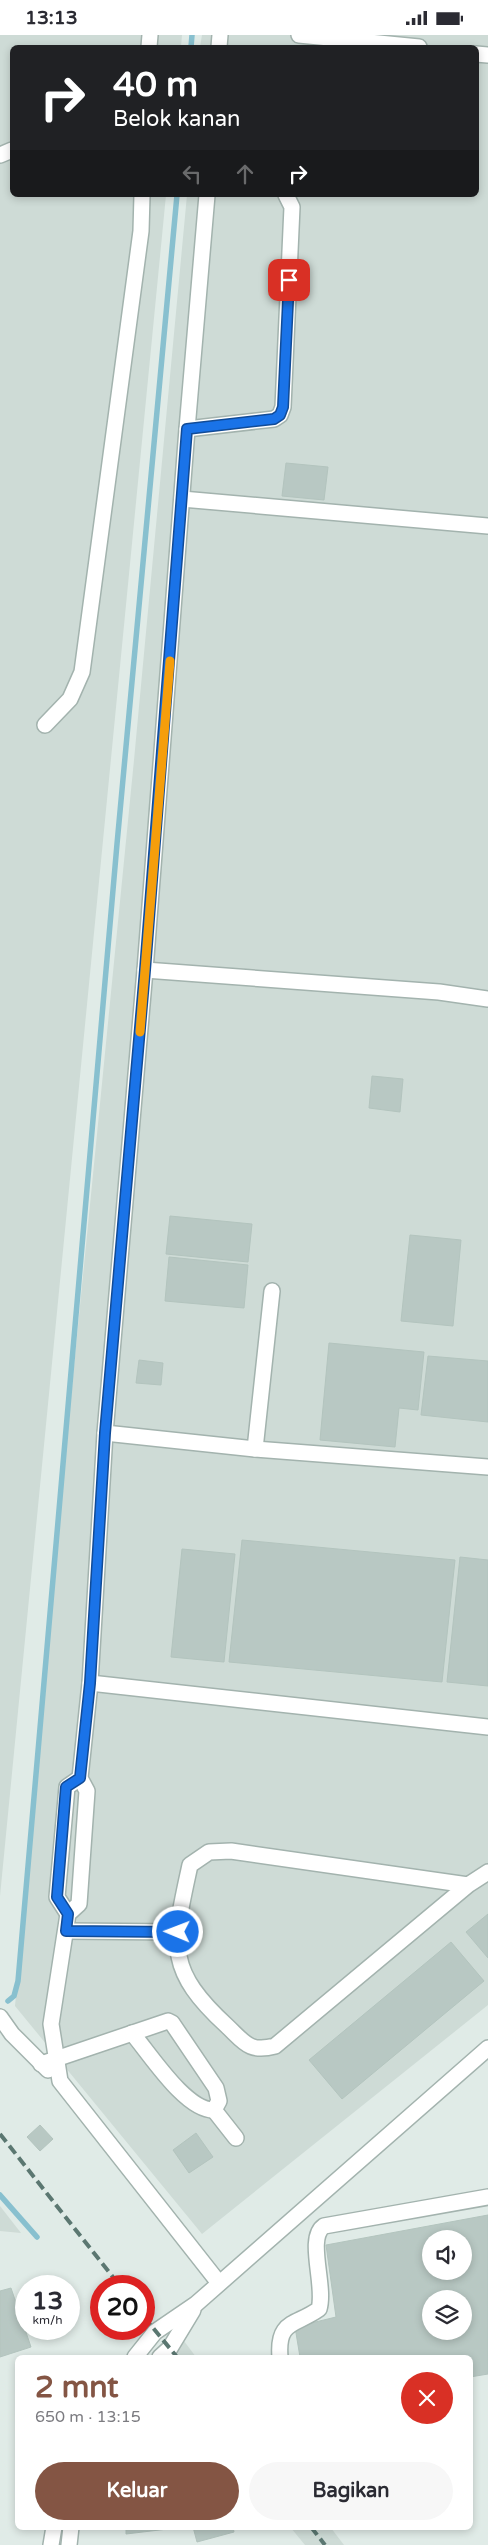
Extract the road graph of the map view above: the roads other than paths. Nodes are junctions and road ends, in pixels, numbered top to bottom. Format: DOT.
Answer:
graph roads {
  1 [pos="299,35"];
  2 [pos="399,45"];
  3 [pos="142,197"];
  4 [pos="207,197"];
  5 [pos="287,197"];
  6 [pos="187,429"];
  7 [pos="182,499"];
  8 [pos="488,526"];
  9 [pos="45,725"];
  10 [pos="145,970"];
  11 [pos="488,999"];
  12 [pos="272,1291"];
  13 [pos="105,1433"];
  14 [pos="255,1449"];
  15 [pos="488,1467"];
  16 [pos="90,1683"];
  17 [pos="488,1727"];
  18 [pos="80,1778"];
  19 [pos="488,1872"];
  20 [pos="468,1885"];
  21 [pos="68,1914"];
  22 [pos="66,1931"];
  23 [pos="178,1932"];
  24 [pos="0,2017"];
  25 [pos="132,2033"];
  26 [pos="488,2047"];
  27 [pos="57,2059"];
  28 [pos="41,2064"];
  29 [pos="60,2081"];
  30 [pos="214,2110"];
  31 [pos="236,2138"];
  32 [pos="488,2197"];
  33 [pos="219,2283"];
  34 [pos="196,2304"];
  35 [pos="137,2355"];
  36 [pos="162,2355"];
  37 [pos="280,2355"];
  38 [pos="53,2530"];
  39 [pos="71,2530"];
  40 [pos="50,2545"];
  41 [pos="69,2545"];
  1 -- 2 [label="street"];
  3 -- 9 [label="street"];
  4 -- 6 [label="street"];
  5 -- 6 [label="street"];
  6 -- 7 [label="street"];
  7 -- 8 [label="street"];
  7 -- 10 [label="street"];
  10 -- 11 [label="street"];
  10 -- 13 [label="street"];
  12 -- 14 [label="street"];
  13 -- 14 [label="street"];
  13 -- 16 [label="street"];
  14 -- 15 [label="street"];
  16 -- 17 [label="street"];
  16 -- 18 [label="street"];
  18 -- 21 [label="street"];
  18 -- 21 [label="street"];
  19 -- 20 [label="street"];
  20 -- 23 [label="street"];
  20 -- 23 [label="street"];
  21 -- 22 [label="street"];
  22 -- 23 [label="street"];
  22 -- 27 [label="street"];
  24 -- 28 [label="street"];
  25 -- 27 [label="street"];
  25 -- 30 [label="street"];
  25 -- 30 [label="street"];
  26 -- 33 [label="street"];
  27 -- 28 [label="street"];
  27 -- 29 [label="street"];
  28 -- 29 [label="street"];
  29 -- 33 [label="street"];
  30 -- 31 [label="street"];
  32 -- 37 [label="street"];
  33 -- 34 [label="street"];
  34 -- 35 [label="street"];
  34 -- 36 [label="street"];
  38 -- 40 [label="street"];
  39 -- 41 [label="street"];
}
